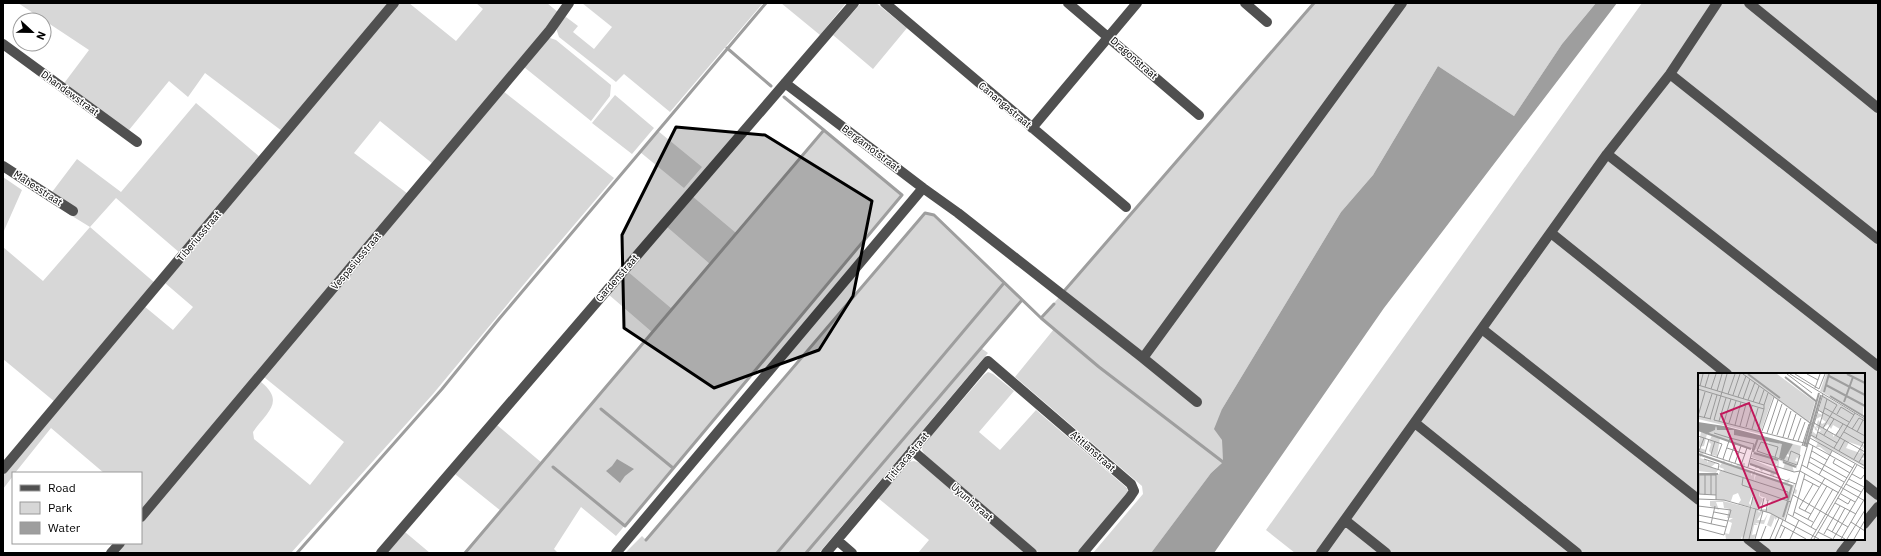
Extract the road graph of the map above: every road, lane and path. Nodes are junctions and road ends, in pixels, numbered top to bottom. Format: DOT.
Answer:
graph roads {
  1 [pos="394,3"];
  2 [pos="569,3"];
  3 [pos="854,3"];
  4 [pos="885,3"];
  5 [pos="1068,3"];
  6 [pos="1137,3"];
  7 [pos="1245,3"];
  8 [pos="1402,3"];
  9 [pos="1717,3"];
  10 [pos="1749,3"];
  11 [pos="1267,22"];
  12 [pos="1108,36"];
  13 [pos="3,44"];
  14 [pos="1670,74"];
  15 [pos="785,83"];
  16 [pos="1878,108"];
  17 [pos="1199,115"];
  18 [pos="1032,128"];
  19 [pos="137,142"];
  20 [pos="1607,154"];
  21 [pos="3,166"];
  22 [pos="923,188"];
  23 [pos="1126,207"];
  24 [pos="73,210"];
  25 [pos="1551,233"];
  26 [pos="1878,239"];
  27 [pos="1482,329"];
  28 [pos="1143,358"];
  29 [pos="988,361"];
  30 [pos="1878,366"];
  31 [pos="1726,373"];
  32 [pos="1198,402"];
  33 [pos="1415,424"];
  34 [pos="912,450"];
  35 [pos="3,469"];
  36 [pos="1865,485"];
  37 [pos="1878,495"];
  38 [pos="1698,499"];
  39 [pos="1878,507"];
  40 [pos="142,516"];
  41 [pos="1346,521"];
  42 [pos="1865,523"];
  43 [pos="837,540"];
  44 [pos="1749,540"];
  45 [pos="1851,540"];
  46 [pos="119,544"];
  47 [pos="111,553"];
  48 [pos="381,553"];
  49 [pos="616,553"];
  50 [pos="826,553"];
  51 [pos="852,553"];
  52 [pos="1032,553"];
  53 [pos="1083,553"];
  54 [pos="1321,553"];
  55 [pos="1386,553"];
  56 [pos="1578,553"];
  57 [pos="1766,553"];
  58 [pos="1840,553"];
  1 -- 35 [label="street, Tiberiusstraat"];
  2 -- 40 [label="street, Vespasiusstraat"];
  3 -- 15 [label="street, Gardenstraat"];
  4 -- 18 [label="street, Canangastraat"];
  5 -- 12 [label="street, Dragonstraat"];
  6 -- 12 [label="street"];
  7 -- 11 [label="street"];
  8 -- 28 [label="street"];
  9 -- 14 [label="street"];
  10 -- 16 [label="street"];
  12 -- 17 [label="street, Dragonstraat"];
  12 -- 18 [label="street"];
  13 -- 19 [label="street, Dhandewstraat"];
  14 -- 20 [label="street"];
  14 -- 26 [label="street"];
  15 -- 22 [label="street, Bergamotstraat"];
  15 -- 48 [label="street, Gardenstraat"];
  18 -- 23 [label="street, Canangastraat"];
  20 -- 25 [label="street"];
  20 -- 30 [label="street"];
  21 -- 24 [label="street, Mahesstraat"];
  22 -- 28 [label="street, Bergamotstraat"];
  22 -- 49 [label="street"];
  25 -- 27 [label="street"];
  25 -- 31 [label="street"];
  27 -- 33 [label="street"];
  27 -- 38 [label="street"];
  28 -- 32 [label="street, Bergamotstraat"];
  29 -- 34 [label="street, Titicacastraat"];
  29 -- 53 [label="street, Atitlanstraat"];
  33 -- 41 [label="street"];
  33 -- 56 [label="street"];
  34 -- 43 [label="street, Titicacastraat"];
  34 -- 52 [label="street, Uyunistraat"];
  36 -- 37 [label="street"];
  39 -- 42 [label="street"];
  41 -- 54 [label="street"];
  41 -- 55 [label="street"];
  43 -- 50 [label="street, Titicacastraat"];
  43 -- 51 [label="street"];
  44 -- 57 [label="street"];
  45 -- 58 [label="street"];
  46 -- 47 [label="street"];
}
